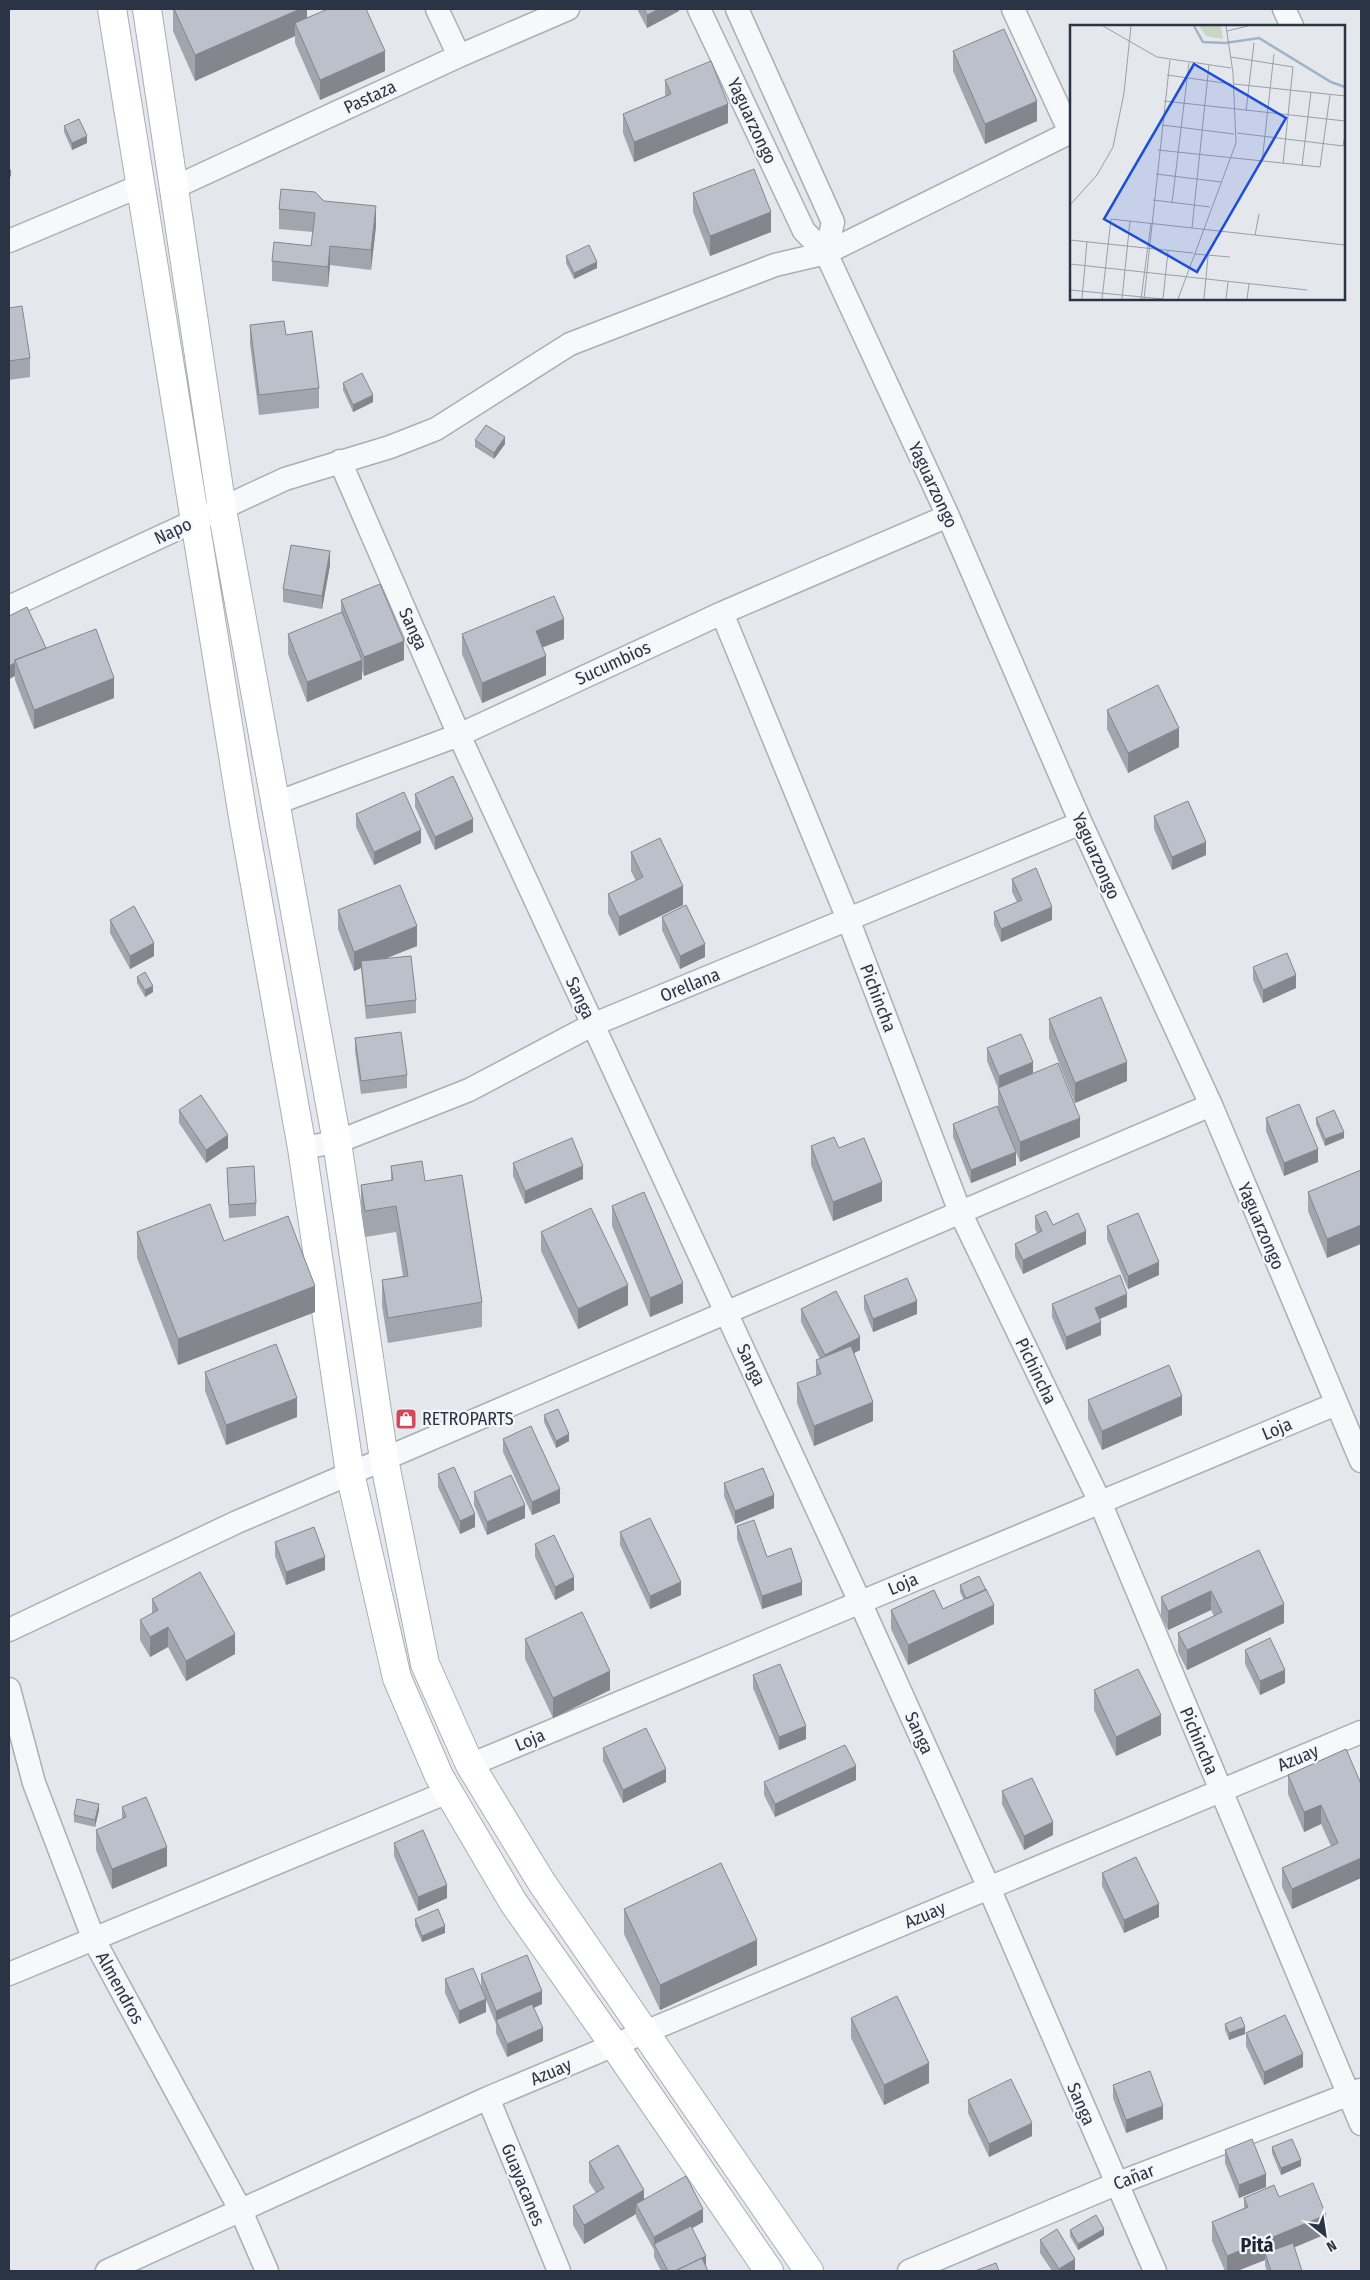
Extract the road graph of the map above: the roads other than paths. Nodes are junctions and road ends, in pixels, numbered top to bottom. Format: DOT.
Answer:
graph roads {
  1 [pos="112,9"];
  2 [pos="148,9"];
  3 [pos="437,9"];
  4 [pos="568,9"];
  5 [pos="700,9"];
  6 [pos="736,9"];
  7 [pos="1013,9"];
  8 [pos="1284,9"];
  9 [pos="1292,25"];
  10 [pos="459,56"];
  11 [pos="1070,130"];
  12 [pos="1070,132"];
  13 [pos="140,186"];
  14 [pos="173,188"];
  15 [pos="9,241"];
  16 [pos="826,253"];
  17 [pos="340,461"];
  18 [pos="222,509"];
  19 [pos="948,516"];
  20 [pos="195,521"];
  21 [pos="9,607"];
  22 [pos="722,612"];
  23 [pos="459,735"];
  24 [pos="276,803"];
  25 [pos="1081,824"];
  26 [pos="848,919"];
  27 [pos="592,1025"];
  28 [pos="1210,1105"];
  29 [pos="337,1142"];
  30 [pos="302,1148"];
  31 [pos="960,1212"];
  32 [pos="727,1312"];
  33 [pos="1336,1404"];
  34 [pos="384,1459"];
  35 [pos="1361,1461"];
  36 [pos="350,1473"];
  37 [pos="1100,1502"];
  38 [pos="860,1602"];
  39 [pos="9,1630"];
  40 [pos="9,1689"];
  41 [pos="1361,1732"];
  42 [pos="470,1765"];
  43 [pos="1220,1791"];
  44 [pos="448,1792"];
  45 [pos="989,1888"];
  46 [pos="94,1940"];
  47 [pos="9,1974"];
  48 [pos="646,2033"];
  49 [pos="614,2045"];
  50 [pos="1355,2092"];
  51 [pos="488,2098"];
  52 [pos="1361,2124"];
  53 [pos="1116,2184"];
  54 [pos="242,2211"];
  55 [pos="107,2271"];
  56 [pos="267,2271"];
  57 [pos="559,2271"];
  58 [pos="768,2271"];
  59 [pos="809,2271"];
  60 [pos="909,2271"];
  61 [pos="1155,2271"];
  1 -- 13 [label="main road"];
  2 -- 14 [label="main road"];
  3 -- 10 [label="street"];
  4 -- 10 [label="street, Pastaza"];
  5 -- 16 [label="street, Yaguarzongo"];
  6 -- 16 [label="street, Yaguarzongo"];
  7 -- 11 [label="street"];
  8 -- 9 [label="street"];
  10 -- 14 [label="street, Pastaza"];
  12 -- 16 [label="street, Napo"];
  13 -- 15 [label="street"];
  13 -- 20 [label="main road"];
  14 -- 18 [label="main road"];
  16 -- 17 [label="street, Napo"];
  16 -- 19 [label="street, Yaguarzongo"];
  17 -- 18 [label="street, Napo"];
  17 -- 23 [label="street, Sanga"];
  18 -- 20 [label="street, Napo"];
  18 -- 24 [label="main road"];
  19 -- 22 [label="street, Sucumbios"];
  19 -- 25 [label="street, Yaguarzongo"];
  20 -- 21 [label="street, Napo"];
  20 -- 30 [label="main road"];
  22 -- 23 [label="street, Sucumbios"];
  22 -- 26 [label="street, Pichincha"];
  23 -- 24 [label="street, Sucumbios"];
  23 -- 27 [label="street, Sanga"];
  24 -- 29 [label="main road"];
  25 -- 26 [label="street, Orellana"];
  25 -- 28 [label="street, Yaguarzongo"];
  26 -- 27 [label="street, Orellana"];
  26 -- 31 [label="street, Pichincha"];
  27 -- 29 [label="street, Orellana"];
  27 -- 32 [label="street, Sanga"];
  28 -- 31 [label="street"];
  28 -- 33 [label="street, Yaguarzongo"];
  29 -- 30 [label="street, Orellana"];
  29 -- 34 [label="main road"];
  30 -- 36 [label="main road"];
  31 -- 32 [label="street"];
  31 -- 37 [label="street, Pichincha"];
  32 -- 34 [label="street"];
  32 -- 38 [label="street, Sanga"];
  33 -- 35 [label="street, Yaguarzongo"];
  33 -- 37 [label="street, Loja"];
  34 -- 36 [label="street"];
  34 -- 42 [label="main road"];
  36 -- 39 [label="street"];
  36 -- 44 [label="main road"];
  37 -- 38 [label="street, Loja"];
  37 -- 43 [label="street, Pichincha"];
  38 -- 42 [label="street, Loja"];
  38 -- 45 [label="street, Sanga"];
  40 -- 46 [label="street, Almendros"];
  41 -- 43 [label="street, Azuay"];
  42 -- 48 [label="main road"];
  43 -- 45 [label="street, Azuay"];
  43 -- 50 [label="street, Pichincha"];
  44 -- 46 [label="street"];
  44 -- 49 [label="main road"];
  45 -- 48 [label="street, Azuay"];
  45 -- 53 [label="street, Sanga"];
  46 -- 47 [label="street"];
  46 -- 54 [label="street, Almendros"];
  48 -- 49 [label="street, Azuay"];
  48 -- 59 [label="main road"];
  49 -- 51 [label="street, Azuay"];
  49 -- 58 [label="main road"];
  50 -- 52 [label="street, Pichincha"];
  50 -- 53 [label="street, Cañar"];
  51 -- 54 [label="street, Azuay"];
  51 -- 57 [label="street, Guayacanes"];
  53 -- 60 [label="street, Cañar"];
  53 -- 61 [label="street, Sanga"];
  54 -- 55 [label="street, Azuay"];
  54 -- 56 [label="street, Almendros"];
}
